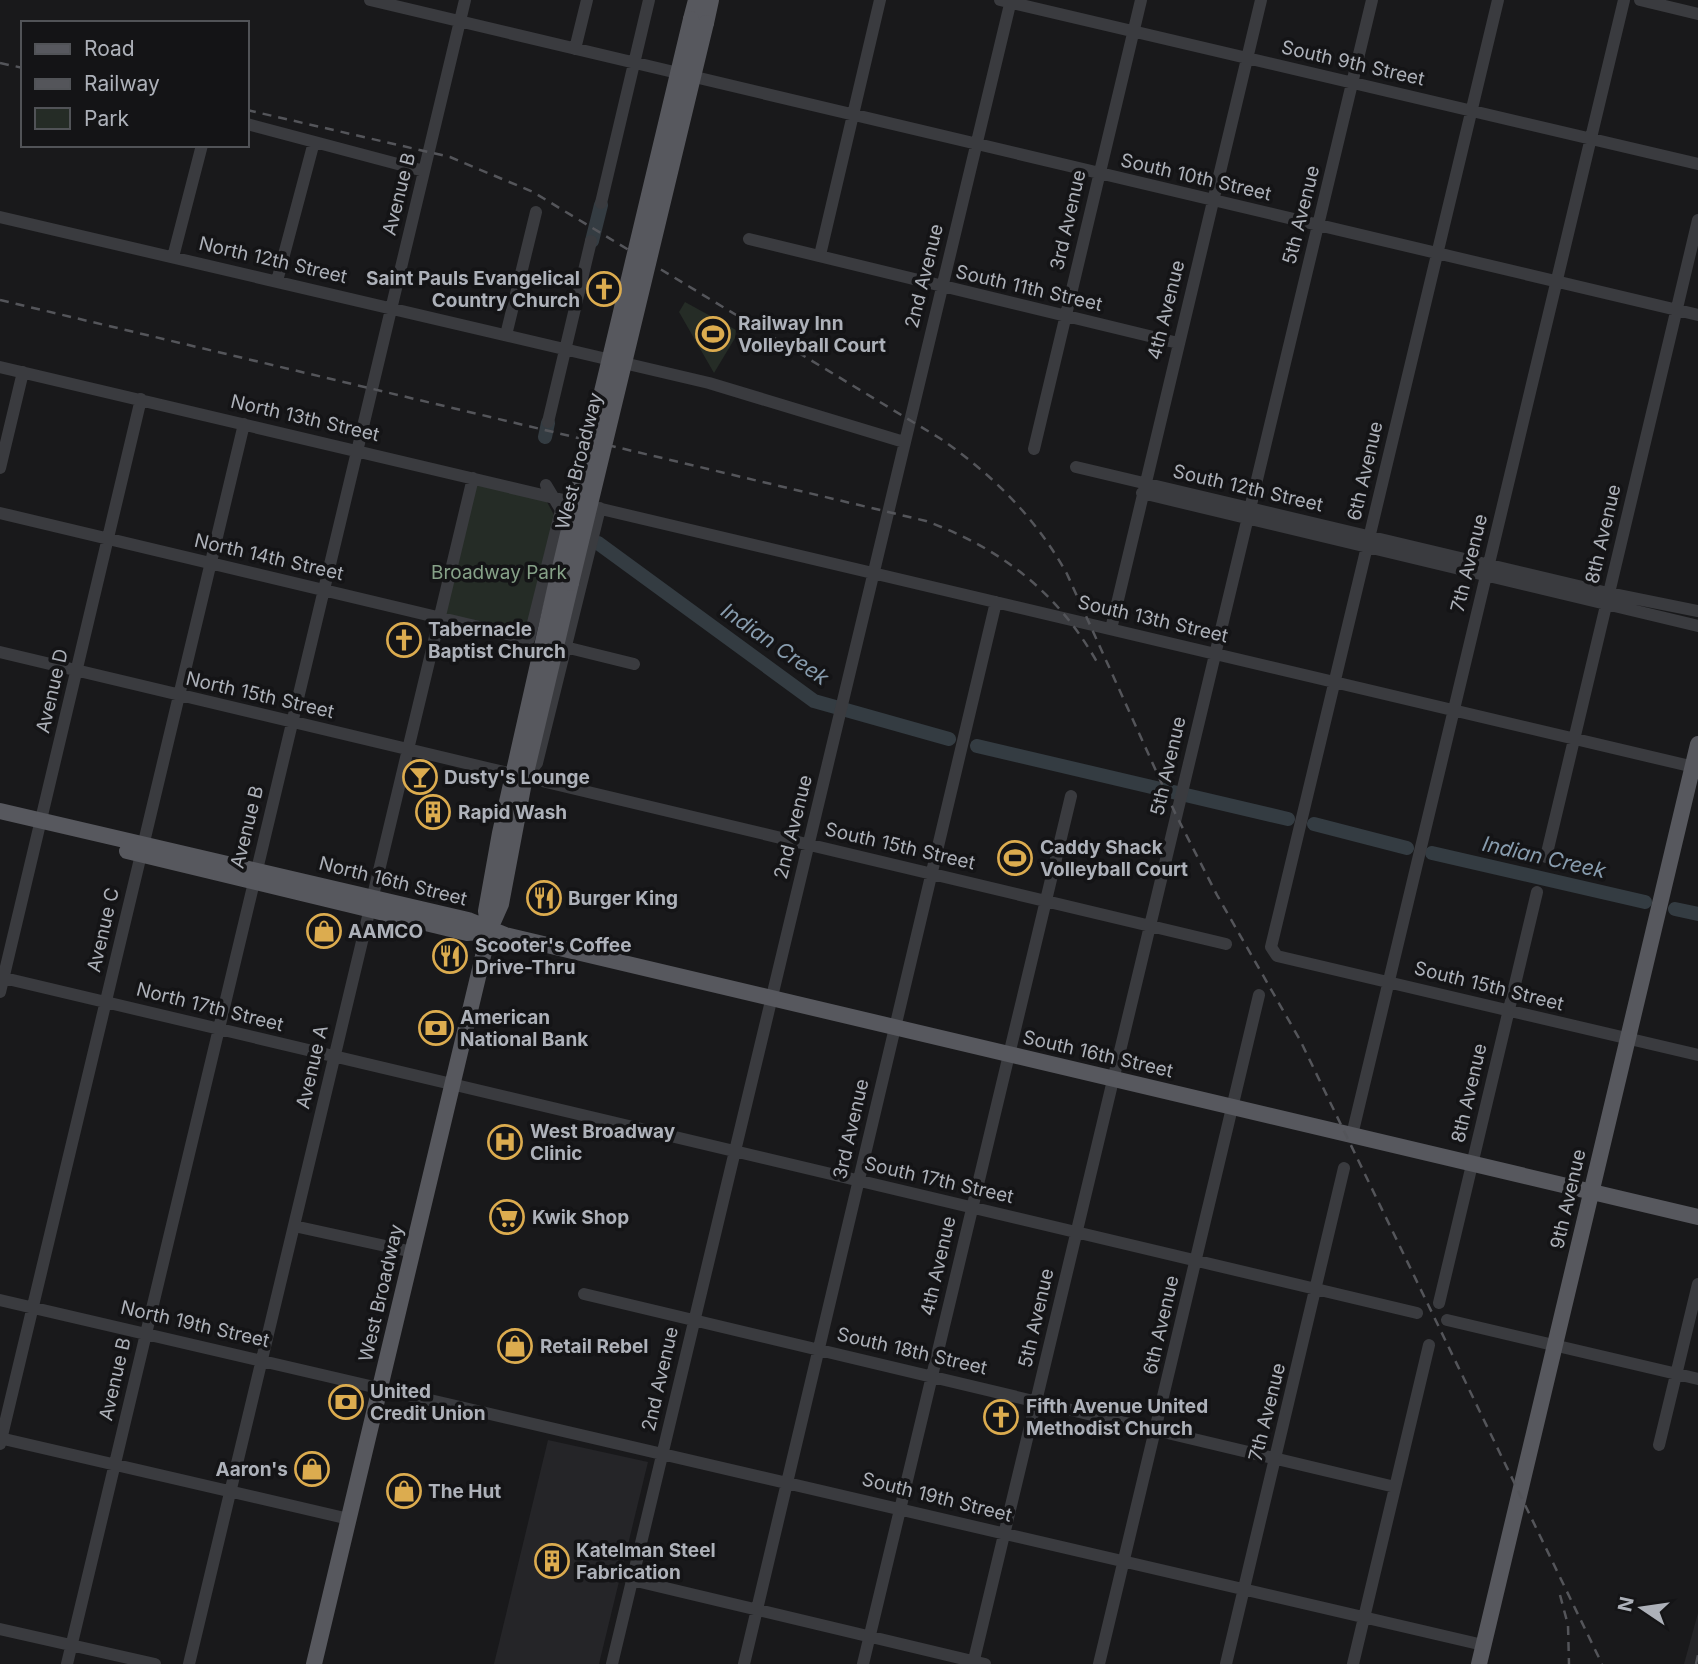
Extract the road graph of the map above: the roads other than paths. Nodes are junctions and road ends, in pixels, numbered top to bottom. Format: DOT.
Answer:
graph roads {
  1 [pos="370,0"];
  2 [pos="465,0"];
  3 [pos="587,0"];
  4 [pos="649,0"];
  5 [pos="696,0"];
  6 [pos="711,0"];
  7 [pos="880,0"];
  8 [pos="1141,0"];
  9 [pos="1261,0"];
  10 [pos="1372,0"];
  11 [pos="1498,0"];
  12 [pos="1624,0"];
  13 [pos="1640,0"];
  14 [pos="1007,1"];
  15 [pos="1698,13"];
  16 [pos="460,21"];
  17 [pos="698,21"];
  18 [pos="1133,31"];
  19 [pos="575,50"];
  20 [pos="1247,58"];
  21 [pos="634,64"];
  22 [pos="1352,83"];
  23 [pos="1472,111"];
  24 [pos="853,116"];
  25 [pos="248,124"];
  26 [pos="1591,139"];
  27 [pos="314,142"];
  28 [pos="976,145"];
  29 [pos="201,147"];
  30 [pos="1698,164"];
  31 [pos="424,171"];
  32 [pos="1099,174"];
  33 [pos="1212,201"];
  34 [pos="601,204"];
  35 [pos="536,212"];
  36 [pos="0,217"];
  37 [pos="1698,220"];
  38 [pos="1318,226"];
  39 [pos="749,239"];
  40 [pos="591,241"];
  41 [pos="1437,253"];
  42 [pos="820,255"];
  43 [pos="173,257"];
  44 [pos="277,281"];
  45 [pos="1557,281"];
  46 [pos="942,287"];
  47 [pos="391,307"];
  48 [pos="1676,310"];
  49 [pos="1698,315"];
  50 [pos="1065,317"];
  51 [pos="506,335"];
  52 [pos="1178,343"];
  53 [pos="566,349"];
  54 [pos="0,367"];
  55 [pos="23,372"];
  56 [pos="141,399"];
  57 [pos="548,422"];
  58 [pos="244,424"];
  59 [pos="904,442"];
  60 [pos="1034,449"];
  61 [pos="357,450"];
  62 [pos="1076,467"];
  63 [pos="0,468"];
  64 [pos="473,478"];
  65 [pos="1143,488"];
  66 [pos="549,491"];
  67 [pos="600,508"];
  68 [pos="0,513"];
  69 [pos="1248,513"];
  70 [pos="108,539"];
  71 [pos="1368,542"];
  72 [pos="211,563"];
  73 [pos="1487,570"];
  74 [pos="873,574"];
  75 [pos="323,590"];
  76 [pos="1607,598"];
  77 [pos="996,602"];
  78 [pos="1698,611"];
  79 [pos="439,618"];
  80 [pos="1698,626"];
  81 [pos="1111,629"];
  82 [pos="565,647"];
  83 [pos="0,652"];
  84 [pos="1214,654"];
  85 [pos="634,664"];
  86 [pos="77,670"];
  87 [pos="1334,682"];
  88 [pos="179,695"];
  89 [pos="1453,711"];
  90 [pos="292,722"];
  91 [pos="1574,738"];
  92 [pos="1698,744"];
  93 [pos="408,749"];
  94 [pos="1695,767"];
  95 [pos="518,775"];
  96 [pos="1071,796"];
  97 [pos="0,811"];
  98 [pos="0,821"];
  99 [pos="40,825"];
  100 [pos="808,844"];
  101 [pos="142,850"];
  102 [pos="1546,857"];
  103 [pos="931,873"];
  104 [pos="255,876"];
  105 [pos="1537,892"];
  106 [pos="1045,900"];
  107 [pos="371,904"];
  108 [pos="1149,926"];
  109 [pos="489,932"];
  110 [pos="1226,944"];
  111 [pos="1272,951"];
  112 [pos="2,977"];
  113 [pos="1388,982"];
  114 [pos="0,992"];
  115 [pos="1259,995"];
  116 [pos="771,998"];
  117 [pos="106,1002"];
  118 [pos="1509,1010"];
  119 [pos="895,1027"];
  120 [pos="218,1029"];
  121 [pos="1628,1039"];
  122 [pos="1008,1054"];
  123 [pos="1698,1055"];
  124 [pos="334,1058"];
  125 [pos="1113,1079"];
  126 [pos="452,1086"];
  127 [pos="1232,1107"];
  128 [pos="1352,1135"];
  129 [pos="734,1152"];
  130 [pos="1472,1164"];
  131 [pos="1344,1168"];
  132 [pos="858,1181"];
  133 [pos="1591,1192"];
  134 [pos="971,1208"];
  135 [pos="1698,1217"];
  136 [pos="294,1226"];
  137 [pos="1076,1233"];
  138 [pos="413,1252"];
  139 [pos="1196,1261"];
  140 [pos="1698,1284"];
  141 [pos="1316,1289"];
  142 [pos="584,1294"];
  143 [pos="0,1300"];
  144 [pos="1439,1303"];
  145 [pos="33,1307"];
  146 [pos="1417,1313"];
  147 [pos="694,1320"];
  148 [pos="1447,1320"];
  149 [pos="146,1333"];
  150 [pos="1429,1345"];
  151 [pos="1555,1345"];
  152 [pos="818,1349"];
  153 [pos="262,1359"];
  154 [pos="1676,1374"];
  155 [pos="932,1376"];
  156 [pos="1698,1380"];
  157 [pos="381,1386"];
  158 [pos="1036,1401"];
  159 [pos="1156,1429"];
  160 [pos="0,1440"];
  161 [pos="1659,1446"];
  162 [pos="663,1452"];
  163 [pos="1275,1458"];
  164 [pos="114,1464"];
  165 [pos="787,1480"];
  166 [pos="1395,1487"];
  167 [pos="230,1492"];
  168 [pos="900,1508"];
  169 [pos="349,1519"];
  170 [pos="1004,1533"];
  171 [pos="1124,1561"];
  172 [pos="632,1580"];
  173 [pos="1244,1590"];
  174 [pos="757,1609"];
  175 [pos="1364,1617"];
  176 [pos="0,1629"];
  177 [pos="869,1636"];
  178 [pos="71,1645"];
  179 [pos="1483,1645"];
  180 [pos="977,1663"];
  181 [pos="66,1664"];
  182 [pos="155,1664"];
  183 [pos="189,1664"];
  184 [pos="314,1664"];
  185 [pos="612,1664"];
  186 [pos="744,1664"];
  187 [pos="863,1664"];
  188 [pos="1099,1664"];
  189 [pos="1226,1664"];
  190 [pos="1353,1664"];
  191 [pos="1479,1664"];
  1 -- 16 [label="street, South 10th Street"];
  2 -- 16 [label="street, Avenue B"];
  3 -- 19 [label="street"];
  4 -- 21 [label="street"];
  5 -- 17 [label="main road, West Broadway"];
  6 -- 17 [label="main road, West Broadway"];
  7 -- 24 [label="street"];
  8 -- 18 [label="street, 3rd Avenue"];
  9 -- 20 [label="street, 4th Avenue"];
  10 -- 22 [label="street, 5th Avenue"];
  11 -- 23 [label="street, 6th Avenue"];
  12 -- 26 [label="street, 7th Avenue"];
  13 -- 15 [label="street"];
  14 -- 18 [label="street, South 9th Street"];
  14 -- 28 [label="street, 2nd Avenue"];
  16 -- 19 [label="street, South 10th Street"];
  16 -- 31 [label="street, Avenue B"];
  17 -- 95 [label="main road, West Broadway, bridge"];
  18 -- 20 [label="street, South 9th Street"];
  18 -- 32 [label="street, 3rd Avenue"];
  19 -- 21 [label="street, South 10th Street"];
  20 -- 22 [label="street, South 9th Street"];
  20 -- 33 [label="street, 4th Avenue"];
  21 -- 24 [label="street, South 10th Street"];
  21 -- 34 [label="street"];
  22 -- 23 [label="street, South 9th Street"];
  22 -- 38 [label="street, 5th Avenue"];
  23 -- 26 [label="street, South 9th Street"];
  23 -- 41 [label="street, 6th Avenue"];
  24 -- 28 [label="street, South 10th Street"];
  24 -- 42 [label="street"];
  25 -- 27 [label="street"];
  26 -- 30 [label="street, South 9th Street"];
  26 -- 45 [label="street, 7th Avenue"];
  27 -- 31 [label="street"];
  27 -- 44 [label="street"];
  28 -- 32 [label="street, South 10th Street"];
  28 -- 46 [label="street, 2nd Avenue"];
  29 -- 43 [label="street"];
  31 -- 47 [label="street, Avenue B"];
  32 -- 33 [label="street, South 10th Street"];
  32 -- 50 [label="street, 3rd Avenue"];
  33 -- 38 [label="street, South 10th Street"];
  33 -- 52 [label="street, 4th Avenue"];
  35 -- 51 [label="street"];
  36 -- 43 [label="street, North 12th Street"];
  37 -- 48 [label="street, 8th Avenue"];
  38 -- 41 [label="street, South 10th Street"];
  38 -- 69 [label="street, 5th Avenue"];
  39 -- 42 [label="street, South 11th Street"];
  40 -- 53 [label="street"];
  41 -- 45 [label="street, South 10th Street"];
  41 -- 71 [label="street, 6th Avenue"];
  42 -- 46 [label="street, South 11th Street"];
  43 -- 44 [label="street, North 12th Street"];
  44 -- 47 [label="street, North 12th Street"];
  45 -- 48 [label="street, South 10th Street"];
  45 -- 73 [label="street, 7th Avenue"];
  46 -- 50 [label="street, South 11th Street"];
  46 -- 59 [label="street, 2nd Avenue"];
  47 -- 51 [label="street, North 12th Street"];
  47 -- 61 [label="street, Avenue B"];
  48 -- 49 [label="street, South 10th Street"];
  48 -- 76 [label="street, 8th Avenue"];
  50 -- 52 [label="street, South 11th Street"];
  50 -- 60 [label="street, 3rd Avenue"];
  51 -- 53 [label="street, North 12th Street"];
  52 -- 65 [label="street, 4th Avenue"];
  53 -- 57 [label="street"];
  53 -- 59 [label="street, North 12th Street"];
  54 -- 55 [label="street, North 13th Street"];
  55 -- 56 [label="street, North 13th Street"];
  55 -- 63 [label="street"];
  56 -- 58 [label="street, North 13th Street"];
  56 -- 70 [label="street, Avenue D"];
  58 -- 61 [label="street, North 13th Street"];
  58 -- 72 [label="street, Avenue C"];
  59 -- 74 [label="street, 2nd Avenue"];
  61 -- 64 [label="street, North 13th Street"];
  61 -- 75 [label="street, Avenue B"];
  62 -- 65 [label="street, South 12th Street"];
  64 -- 66 [label="street, North 13th Street"];
  64 -- 79 [label="street, Avenue A"];
  65 -- 69 [label="street, South 12th Street"];
  65 -- 81 [label="street, 4th Avenue"];
  66 -- 67 [label="street, North 13th Street"];
  66 -- 79 [label="street, North 14th Street"];
  67 -- 74 [label="street, South 13th Street"];
  67 -- 82 [label="street"];
  68 -- 70 [label="street, North 14th Street"];
  69 -- 71 [label="street, South 12th Street"];
  69 -- 71 [label="street, South 12th Street"];
  69 -- 84 [label="street, 5th Avenue"];
  70 -- 72 [label="street, North 14th Street"];
  70 -- 86 [label="street, Avenue D"];
  71 -- 73 [label="street, South 12th Street"];
  71 -- 87 [label="street, 6th Avenue"];
  72 -- 75 [label="street, North 14th Street"];
  72 -- 88 [label="street, Avenue C"];
  73 -- 76 [label="street, South 12th Street"];
  73 -- 89 [label="street, 7th Avenue"];
  74 -- 77 [label="street, South 13th Street"];
  74 -- 100 [label="street, 2nd Avenue"];
  75 -- 79 [label="street, North 14th Street"];
  75 -- 90 [label="street, Avenue B"];
  76 -- 78 [label="street"];
  76 -- 80 [label="street"];
  76 -- 91 [label="street, 8th Avenue"];
  77 -- 81 [label="street, South 13th Street"];
  77 -- 103 [label="street, 3rd Avenue"];
  79 -- 93 [label="street, Avenue A"];
  81 -- 84 [label="street, South 13th Street"];
  82 -- 85 [label="street"];
  82 -- 95 [label="street"];
  83 -- 86 [label="street, North 15th Street"];
  84 -- 87 [label="street, South 13th Street"];
  84 -- 108 [label="street, 5th Avenue"];
  86 -- 88 [label="street, North 15th Street"];
  86 -- 99 [label="street, Avenue D"];
  87 -- 89 [label="street, South 13th Street"];
  87 -- 111 [label="street, 6th Avenue"];
  88 -- 90 [label="street, North 15th Street"];
  88 -- 101 [label="street, Avenue C"];
  89 -- 91 [label="street, South 13th Street"];
  89 -- 113 [label="street, 7th Avenue"];
  90 -- 93 [label="street, North 15th Street"];
  90 -- 104 [label="street, Avenue B"];
  91 -- 94 [label="street, South 13th Street"];
  91 -- 102 [label="street, 8th Avenue"];
  92 -- 94 [label="main road, 9th Avenue"];
  93 -- 95 [label="street, North 15th Street"];
  93 -- 107 [label="street, Avenue A"];
  94 -- 121 [label="main road, 9th Avenue"];
  95 -- 100 [label="street, South 15th Street"];
  95 -- 109 [label="main road, West Broadway"];
  96 -- 106 [label="street, 4th Avenue"];
  97 -- 99 [label="main road, North 16th Street"];
  98 -- 99 [label="main road, North 16th Street"];
  99 -- 101 [label="main road, North 16th Street"];
  99 -- 112 [label="street, Avenue D"];
  100 -- 103 [label="street, South 15th Street"];
  100 -- 116 [label="street, 2nd Avenue"];
  101 -- 104 [label="main road, North 16th Street"];
  101 -- 117 [label="street, Avenue C"];
  103 -- 106 [label="street, South 15th Street"];
  103 -- 119 [label="street, 3rd Avenue"];
  104 -- 107 [label="main road, North 16th Street"];
  104 -- 120 [label="street, Avenue B"];
  105 -- 118 [label="street, 8th Avenue"];
  106 -- 108 [label="street, South 15th Street"];
  106 -- 122 [label="street, 4th Avenue"];
  107 -- 109 [label="main road, North 16th Street"];
  107 -- 124 [label="street, Avenue A"];
  108 -- 110 [label="street, South 15th Street"];
  108 -- 125 [label="street, 5th Avenue"];
  109 -- 116 [label="main road, South 16th Street"];
  109 -- 126 [label="main road, West Broadway"];
  111 -- 113 [label="street, South 15th Street"];
  112 -- 114 [label="street, Avenue D"];
  112 -- 117 [label="street, North 17th Street"];
  113 -- 118 [label="street, South 15th Street"];
  113 -- 128 [label="street, 7th Avenue"];
  115 -- 127 [label="street, 6th Avenue"];
  116 -- 119 [label="main road, South 16th Street"];
  116 -- 129 [label="street, 2nd Avenue"];
  117 -- 120 [label="street, North 17th Street"];
  117 -- 145 [label="street, Avenue C"];
  118 -- 121 [label="street, South 15th Street"];
  118 -- 130 [label="street, 8th Avenue"];
  119 -- 122 [label="main road, South 16th Street"];
  119 -- 132 [label="street, 3rd Avenue"];
  120 -- 124 [label="street, North 17th Street"];
  120 -- 149 [label="street, Avenue B"];
  121 -- 123 [label="street, South 15th Street"];
  121 -- 133 [label="main road, 9th Avenue"];
  122 -- 125 [label="main road, South 16th Street"];
  122 -- 134 [label="street, 4th Avenue"];
  124 -- 126 [label="street, North 17th Street"];
  124 -- 136 [label="street, Avenue A"];
  125 -- 127 [label="main road, South 16th Street"];
  125 -- 137 [label="street, 5th Avenue"];
  126 -- 129 [label="street, South 17th Street"];
  126 -- 138 [label="main road, West Broadway"];
  127 -- 128 [label="main road, South 16th Street"];
  127 -- 139 [label="street, 6th Avenue"];
  128 -- 130 [label="main road, South 16th Street"];
  129 -- 132 [label="street, South 17th Street"];
  129 -- 147 [label="street, 2nd Avenue"];
  130 -- 133 [label="main road, South 16th Street"];
  130 -- 144 [label="street, 8th Avenue"];
  131 -- 141 [label="street, 7th Avenue"];
  132 -- 134 [label="street, South 17th Street"];
  132 -- 152 [label="street, 3rd Avenue"];
  133 -- 135 [label="main road, South 16th Street"];
  133 -- 151 [label="main road, 9th Avenue"];
  134 -- 137 [label="street, South 17th Street"];
  134 -- 155 [label="street, 4th Avenue"];
  136 -- 138 [label="street"];
  136 -- 153 [label="street, Avenue A"];
  137 -- 139 [label="street, South 17th Street"];
  137 -- 158 [label="street, 5th Avenue"];
  138 -- 157 [label="main road, West Broadway"];
  139 -- 141 [label="street, South 17th Street"];
  139 -- 159 [label="street, 6th Avenue"];
  140 -- 154 [label="street"];
  141 -- 146 [label="street, South 17th Street"];
  141 -- 163 [label="street, 7th Avenue"];
  142 -- 147 [label="street, South 18th Street"];
  143 -- 145 [label="street, North 19th Street"];
  145 -- 149 [label="street, North 19th Street"];
  145 -- 160 [label="street, Avenue C"];
  147 -- 152 [label="street, South 18th Street"];
  147 -- 162 [label="street, 2nd Avenue"];
  148 -- 151 [label="street"];
  149 -- 153 [label="street, North 19th Street"];
  149 -- 164 [label="street, Avenue B"];
  150 -- 166 [label="street"];
  151 -- 154 [label="street"];
  151 -- 179 [label="main road, 9th Avenue"];
  152 -- 155 [label="street, South 18th Street"];
  152 -- 165 [label="street, 3rd Avenue"];
  153 -- 157 [label="street, North 19th Street"];
  153 -- 167 [label="street, Avenue A"];
  154 -- 156 [label="street"];
  154 -- 161 [label="street"];
  155 -- 158 [label="street, South 18th Street"];
  155 -- 168 [label="street, 4th Avenue"];
  157 -- 162 [label="street, South 19th Street"];
  157 -- 169 [label="main road, West Broadway"];
  158 -- 159 [label="street, South 18th Street"];
  158 -- 170 [label="street, 5th Avenue"];
  159 -- 163 [label="street, South 18th Street"];
  159 -- 171 [label="street, 6th Avenue"];
  160 -- 164 [label="street"];
  162 -- 165 [label="street, South 19th Street"];
  162 -- 172 [label="street, 2nd Avenue"];
  163 -- 166 [label="street, South 18th Street"];
  163 -- 173 [label="street, 7th Avenue"];
  164 -- 167 [label="street"];
  164 -- 178 [label="street, Avenue B"];
  165 -- 168 [label="street, South 19th Street"];
  165 -- 174 [label="street, 3rd Avenue"];
  166 -- 175 [label="street"];
  167 -- 169 [label="street"];
  167 -- 183 [label="street, Avenue A"];
  168 -- 170 [label="street, South 19th Street"];
  168 -- 177 [label="street, 4th Avenue"];
  169 -- 184 [label="main road, West Broadway"];
  170 -- 171 [label="street, South 19th Street"];
  170 -- 180 [label="street, 5th Avenue"];
  171 -- 173 [label="street, South 19th Street"];
  171 -- 188 [label="street, 6th Avenue"];
  172 -- 174 [label="street"];
  172 -- 185 [label="street, 2nd Avenue"];
  173 -- 175 [label="street, South 19th Street"];
  173 -- 189 [label="street, 7th Avenue"];
  174 -- 177 [label="street"];
  174 -- 186 [label="street, 3rd Avenue"];
  175 -- 179 [label="street, South 19th Street"];
  175 -- 190 [label="street"];
  176 -- 178 [label="street"];
  177 -- 180 [label="street"];
  177 -- 187 [label="street, 4th Avenue"];
  178 -- 181 [label="street, Avenue B"];
  178 -- 182 [label="street"];
  179 -- 191 [label="main road, 9th Avenue"];
}
